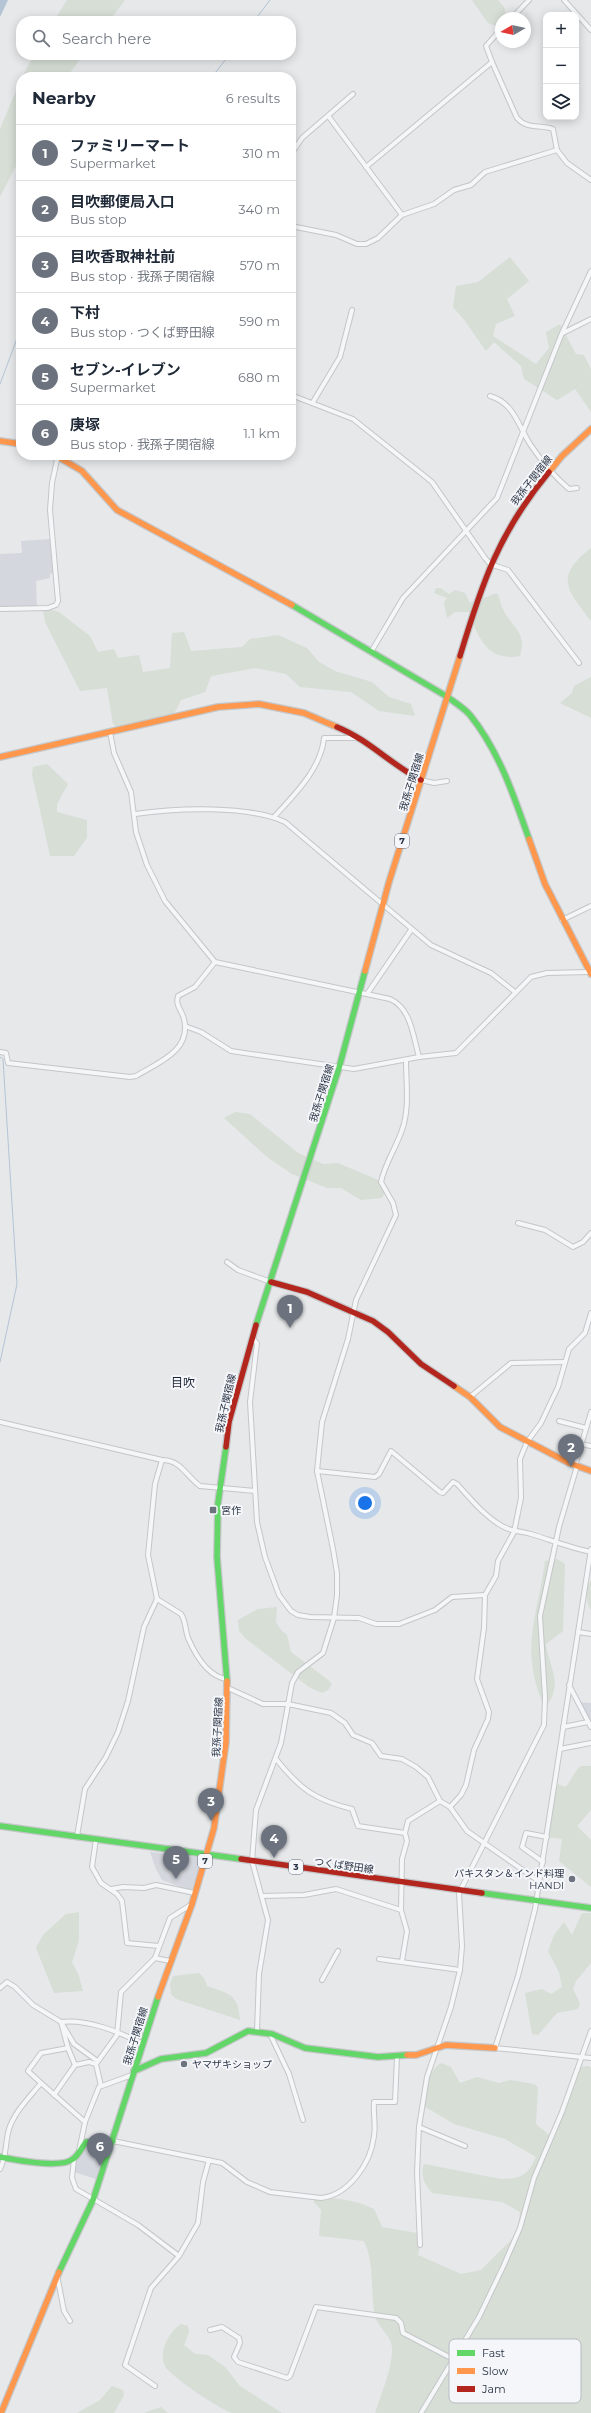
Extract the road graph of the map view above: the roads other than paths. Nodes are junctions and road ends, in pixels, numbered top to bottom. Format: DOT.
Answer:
graph roads {
  1 [pos="529,0"];
  2 [pos="564,0"];
  3 [pos="518,12"];
  4 [pos="591,30"];
  5 [pos="495,36"];
  6 [pos="492,62"];
  7 [pos="353,94"];
  8 [pos="329,117"];
  9 [pos="296,147"];
  10 [pos="557,150"];
  11 [pos="366,167"];
  12 [pos="591,180"];
  13 [pos="402,215"];
  14 [pos="296,227"];
  15 [pos="591,271"];
  16 [pos="352,310"];
  17 [pos="591,319"];
  18 [pos="562,333"];
  19 [pos="490,396"];
  20 [pos="296,397"];
  21 [pos="312,402"];
  22 [pos="591,429"];
  23 [pos="524,430"];
  24 [pos="0,441"];
  25 [pos="16,443"];
  26 [pos="56,460"];
  27 [pos="64,460"];
  28 [pos="551,469"];
  29 [pos="577,488"];
  30 [pos="467,532"];
  31 [pos="490,564"];
  32 [pos="0,609"];
  33 [pos="371,652"];
  34 [pos="579,663"];
  35 [pos="446,696"];
  36 [pos="110,732"];
  37 [pos="361,738"];
  38 [pos="0,757"];
  39 [pos="421,780"];
  40 [pos="447,781"];
  41 [pos="135,814"];
  42 [pos="274,817"];
  43 [pos="382,905"];
  44 [pos="591,906"];
  45 [pos="562,920"];
  46 [pos="411,930"];
  47 [pos="214,962"];
  48 [pos="590,973"];
  49 [pos="358,992"];
  50 [pos="515,992"];
  51 [pos="367,994"];
  52 [pos="185,1026"];
  53 [pos="0,1052"];
  54 [pos="419,1057"];
  55 [pos="406,1060"];
  56 [pos="339,1068"];
  57 [pos="518,1223"];
  58 [pos="591,1233"];
  59 [pos="227,1262"];
  60 [pos="271,1282"];
  61 [pos="352,1312"];
  62 [pos="591,1313"];
  63 [pos="252,1338"];
  64 [pos="565,1362"];
  65 [pos="470,1397"];
  66 [pos="591,1412"];
  67 [pos="559,1421"];
  68 [pos="0,1422"];
  69 [pos="588,1427"];
  70 [pos="526,1442"];
  71 [pos="581,1444"];
  72 [pos="591,1446"];
  73 [pos="162,1460"];
  74 [pos="576,1466"];
  75 [pos="317,1471"];
  76 [pos="591,1471"];
  77 [pos="220,1489"];
  78 [pos="255,1491"];
  79 [pos="514,1532"];
  80 [pos="555,1543"];
  81 [pos="591,1551"];
  82 [pos="485,1595"];
  83 [pos="157,1599"];
  84 [pos="334,1618"];
  85 [pos="578,1632"];
  86 [pos="591,1634"];
  87 [pos="228,1679"];
  88 [pos="569,1685"];
  89 [pos="228,1688"];
  90 [pos="288,1704"];
  91 [pos="588,1722"];
  92 [pos="563,1727"];
  93 [pos="591,1727"];
  94 [pos="591,1743"];
  95 [pos="560,1749"];
  96 [pos="276,1759"];
  97 [pos="440,1801"];
  98 [pos="450,1807"];
  99 [pos="0,1826"];
  100 [pos="405,1833"];
  101 [pos="77,1836"];
  102 [pos="547,1837"];
  103 [pos="96,1839"];
  104 [pos="484,1842"];
  105 [pos="207,1854"];
  106 [pos="252,1861"];
  107 [pos="543,1862"];
  108 [pos="403,1882"];
  109 [pos="540,1882"];
  110 [pos="111,1890"];
  111 [pos="460,1890"];
  112 [pos="195,1893"];
  113 [pos="262,1896"];
  114 [pos="537,1901"];
  115 [pos="192,1904"];
  116 [pos="591,1908"];
  117 [pos="401,1910"];
  118 [pos="159,1946"];
  119 [pos="338,1951"];
  120 [pos="155,1958"];
  121 [pos="379,1959"];
  122 [pos="170,1961"];
  123 [pos="402,1961"];
  124 [pos="460,1970"];
  125 [pos="322,1980"];
  126 [pos="0,1988"];
  127 [pos="61,2022"];
  128 [pos="256,2031"];
  129 [pos="591,2031"];
  130 [pos="117,2032"];
  131 [pos="270,2034"];
  132 [pos="142,2043"];
  133 [pos="438,2047"];
  134 [pos="68,2048"];
  135 [pos="495,2048"];
  136 [pos="582,2056"];
  137 [pos="397,2057"];
  138 [pos="591,2058"];
  139 [pos="96,2062"];
  140 [pos="76,2065"];
  141 [pos="133,2073"];
  142 [pos="41,2083"];
  143 [pos="101,2086"];
  144 [pos="54,2095"];
  145 [pos="303,2120"];
  146 [pos="85,2122"];
  147 [pos="419,2127"];
  148 [pos="113,2141"];
  149 [pos="465,2146"];
  150 [pos="79,2151"];
  151 [pos="3,2158"];
  152 [pos="74,2159"];
  153 [pos="209,2160"];
  154 [pos="0,2168"];
  155 [pos="93,2200"];
  156 [pos="420,2245"];
  157 [pos="179,2256"];
  158 [pos="57,2275"];
  159 [pos="70,2321"];
  160 [pos="210,2330"];
  161 [pos="465,2339"];
  162 [pos="449,2357"];
  163 [pos="449,2366"];
  164 [pos="155,2386"];
  165 [pos="1,2413"];
  166 [pos="421,2413"];
  1 -- 3 [label="street"];
  2 -- 4 [label="street"];
  5 -- 6 [label="street"];
  6 -- 10 [label="street"];
  6 -- 11 [label="street"];
  7 -- 8 [label="street"];
  8 -- 9 [label="street"];
  8 -- 11 [label="street"];
  10 -- 12 [label="street"];
  10 -- 13 [label="street"];
  11 -- 13 [label="street"];
  13 -- 14 [label="street"];
  15 -- 18 [label="street"];
  16 -- 21 [label="street"];
  17 -- 18 [label="street"];
  18 -- 23 [label="street"];
  19 -- 23 [label="street"];
  20 -- 21 [label="street"];
  21 -- 30 [label="street"];
  22 -- 28 [label="main road, 我孫子関宿線 / 7"];
  23 -- 28 [label="street"];
  23 -- 30 [label="street"];
  24 -- 25 [label="main road"];
  26 -- 32 [label="street"];
  27 -- 33 [label="main road"];
  28 -- 29 [label="street"];
  28 -- 31 [label="main road, 我孫子関宿線 / 7"];
  30 -- 31 [label="street"];
  30 -- 33 [label="street"];
  31 -- 34 [label="street"];
  31 -- 35 [label="main road, 我孫子関宿線 / 7"];
  33 -- 35 [label="main road"];
  35 -- 39 [label="main road, 我孫子関宿線 / 7"];
  35 -- 45 [label="main road"];
  36 -- 37 [label="main road"];
  36 -- 38 [label="main road"];
  36 -- 41 [label="street"];
  37 -- 39 [label="main road"];
  37 -- 42 [label="street"];
  39 -- 40 [label="street"];
  39 -- 43 [label="main road, 我孫子関宿線 / 7"];
  41 -- 42 [label="street"];
  41 -- 47 [label="street"];
  42 -- 43 [label="street"];
  43 -- 46 [label="street"];
  43 -- 49 [label="main road, 我孫子関宿線 / 7"];
  44 -- 45 [label="street"];
  45 -- 48 [label="main road"];
  46 -- 50 [label="street"];
  46 -- 51 [label="street"];
  47 -- 49 [label="street"];
  47 -- 52 [label="street"];
  48 -- 50 [label="street"];
  49 -- 51 [label="street"];
  49 -- 56 [label="main road, 我孫子関宿線 / 7"];
  50 -- 54 [label="street"];
  51 -- 54 [label="street"];
  52 -- 53 [label="street"];
  52 -- 56 [label="street"];
  54 -- 55 [label="street"];
  55 -- 56 [label="street"];
  55 -- 61 [label="street"];
  56 -- 60 [label="main road, 我孫子関宿線 / 7"];
  57 -- 58 [label="street"];
  59 -- 60 [label="street"];
  60 -- 61 [label="main road"];
  60 -- 63 [label="main road, 我孫子関宿線 / 7"];
  61 -- 65 [label="main road"];
  61 -- 75 [label="street"];
  62 -- 64 [label="street"];
  63 -- 77 [label="main road, 我孫子関宿線 / 7"];
  63 -- 78 [label="street"];
  64 -- 65 [label="street"];
  64 -- 70 [label="street"];
  65 -- 70 [label="main road"];
  66 -- 69 [label="street"];
  67 -- 69 [label="street"];
  68 -- 73 [label="street"];
  69 -- 71 [label="street"];
  70 -- 74 [label="main road"];
  70 -- 79 [label="street"];
  71 -- 72 [label="street"];
  71 -- 74 [label="street"];
  73 -- 77 [label="street"];
  73 -- 83 [label="street"];
  74 -- 76 [label="main road"];
  74 -- 80 [label="street"];
  75 -- 79 [label="street"];
  75 -- 84 [label="street"];
  77 -- 78 [label="street"];
  77 -- 87 [label="main road, 我孫子関宿線 / 7"];
  78 -- 84 [label="street"];
  79 -- 80 [label="street"];
  79 -- 82 [label="street"];
  80 -- 81 [label="street"];
  80 -- 104 [label="street"];
  81 -- 85 [label="street"];
  82 -- 84 [label="street"];
  82 -- 98 [label="street"];
  83 -- 87 [label="street"];
  83 -- 101 [label="street"];
  84 -- 90 [label="street"];
  85 -- 86 [label="street"];
  85 -- 88 [label="street"];
  87 -- 89 [label="main road, 我孫子関宿線 / 7"];
  88 -- 91 [label="street"];
  88 -- 92 [label="street"];
  89 -- 90 [label="street"];
  89 -- 105 [label="main road, 我孫子関宿線 / 7"];
  90 -- 96 [label="street"];
  90 -- 97 [label="street"];
  91 -- 92 [label="street"];
  91 -- 93 [label="street"];
  92 -- 95 [label="street"];
  94 -- 95 [label="street"];
  95 -- 102 [label="street"];
  96 -- 100 [label="street"];
  96 -- 106 [label="street"];
  97 -- 98 [label="street"];
  97 -- 100 [label="street"];
  98 -- 104 [label="street"];
  99 -- 101 [label="main road, つくば野田線 / 3"];
  100 -- 108 [label="street"];
  101 -- 103 [label="main road, つくば野田線 / 3"];
  102 -- 107 [label="street"];
  102 -- 107 [label="street"];
  103 -- 105 [label="main road, つくば野田線 / 3"];
  103 -- 110 [label="street"];
  104 -- 109 [label="street"];
  104 -- 111 [label="street"];
  105 -- 106 [label="main road, つくば野田線 / 3"];
  105 -- 112 [label="main road, 我孫子関宿線 / 7"];
  106 -- 108 [label="main road, つくば野田線 / 3"];
  106 -- 113 [label="street"];
  107 -- 109 [label="street"];
  108 -- 111 [label="main road, つくば野田線 / 3"];
  108 -- 117 [label="street"];
  109 -- 114 [label="street"];
  110 -- 112 [label="street"];
  110 -- 118 [label="street"];
  111 -- 114 [label="main road, つくば野田線 / 3"];
  111 -- 124 [label="street"];
  112 -- 115 [label="main road, 我孫子関宿線 / 7"];
  113 -- 117 [label="street"];
  113 -- 128 [label="street"];
  114 -- 116 [label="main road, つくば野田線 / 3"];
  114 -- 135 [label="street"];
  115 -- 118 [label="street"];
  115 -- 122 [label="main road, 我孫子関宿線 / 7"];
  117 -- 123 [label="street"];
  118 -- 120 [label="street"];
  119 -- 125 [label="street"];
  120 -- 122 [label="street"];
  120 -- 130 [label="street"];
  121 -- 123 [label="street"];
  122 -- 132 [label="main road, 我孫子関宿線 / 7"];
  123 -- 124 [label="street"];
  124 -- 133 [label="street"];
  126 -- 127 [label="street"];
  127 -- 130 [label="street"];
  127 -- 134 [label="street"];
  127 -- 139 [label="street"];
  128 -- 131 [label="main road"];
  128 -- 141 [label="main road"];
  129 -- 136 [label="street"];
  130 -- 132 [label="street"];
  130 -- 139 [label="street"];
  131 -- 137 [label="main road"];
  131 -- 145 [label="street"];
  132 -- 141 [label="main road, 我孫子関宿線 / 7"];
  133 -- 135 [label="main road"];
  133 -- 137 [label="main road"];
  133 -- 147 [label="street"];
  134 -- 140 [label="street"];
  134 -- 142 [label="street"];
  135 -- 136 [label="street"];
  136 -- 138 [label="street"];
  136 -- 161 [label="street"];
  137 -- 153 [label="street"];
  139 -- 140 [label="street"];
  139 -- 143 [label="street"];
  140 -- 144 [label="street"];
  141 -- 143 [label="street"];
  141 -- 148 [label="main road, 我孫子関宿線 / 7"];
  142 -- 144 [label="street"];
  142 -- 151 [label="street"];
  143 -- 146 [label="street"];
  144 -- 146 [label="street"];
  146 -- 150 [label="street"];
  147 -- 149 [label="street"];
  147 -- 156 [label="street"];
  148 -- 150 [label="main road"];
  148 -- 153 [label="street"];
  148 -- 155 [label="main road, 我孫子関宿線 / 7"];
  150 -- 152 [label="main road"];
  151 -- 152 [label="main road"];
  151 -- 154 [label="street"];
  152 -- 155 [label="street"];
  153 -- 157 [label="street"];
  155 -- 157 [label="street"];
  155 -- 158 [label="main road, 我孫子関宿線 / 7"];
  157 -- 164 [label="street"];
  158 -- 159 [label="street"];
  158 -- 165 [label="main road, 我孫子関宿線 / 7"];
  160 -- 162 [label="street"];
  163 -- 166 [label="street"];
}
